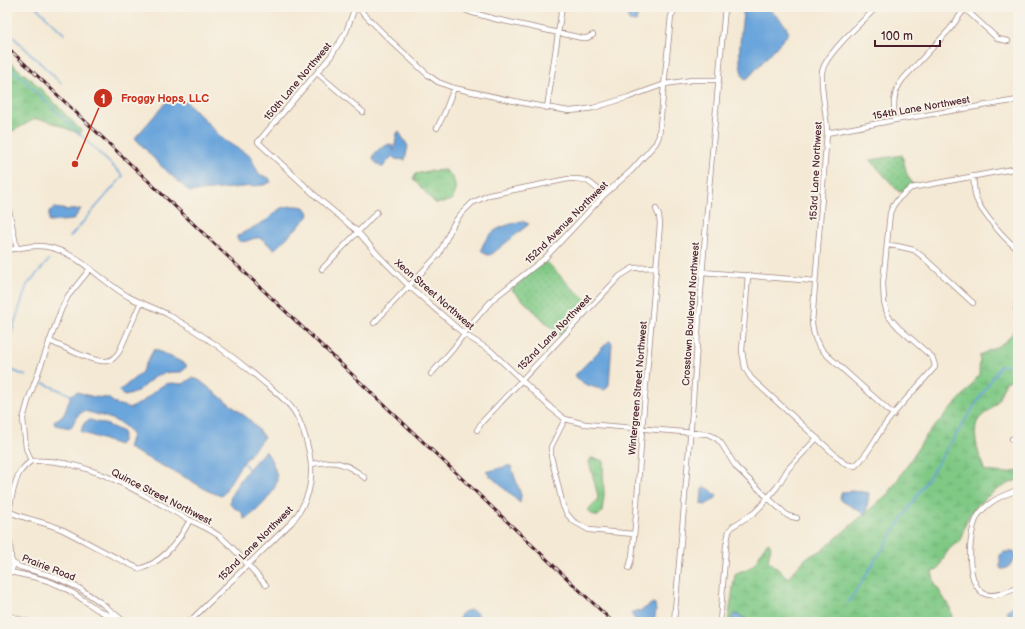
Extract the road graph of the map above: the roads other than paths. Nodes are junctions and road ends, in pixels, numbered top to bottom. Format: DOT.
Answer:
graph roads {
  1 [pos="356,7"];
  2 [pos="458,7"];
  3 [pos="562,7"];
  4 [pos="725,7"];
  5 [pos="877,7"];
  6 [pos="676,8"];
  7 [pos="964,8"];
  8 [pos="558,33"];
  9 [pos="593,35"];
  10 [pos="1008,41"];
  11 [pos="317,73"];
  12 [pos="719,80"];
  13 [pos="665,84"];
  14 [pos="454,88"];
  15 [pos="1018,100"];
  16 [pos="547,108"];
  17 [pos="363,112"];
  18 [pos="895,120"];
  19 [pos="437,128"];
  20 [pos="827,133"];
  21 [pos="258,142"];
  22 [pos="1018,168"];
  23 [pos="973,176"];
  24 [pos="604,195"];
  25 [pos="7,201"];
  26 [pos="656,209"];
  27 [pos="377,212"];
  28 [pos="358,231"];
  29 [pos="887,245"];
  30 [pos="17,249"];
  31 [pos="1018,249"];
  32 [pos="7,250"];
  33 [pos="656,267"];
  34 [pos="90,269"];
  35 [pos="322,269"];
  36 [pos="702,272"];
  37 [pos="748,275"];
  38 [pos="815,281"];
  39 [pos="409,286"];
  40 [pos="141,302"];
  41 [pos="973,303"];
  42 [pos="374,323"];
  43 [pos="464,334"];
  44 [pos="49,341"];
  45 [pos="431,374"];
  46 [pos="522,380"];
  47 [pos="894,415"];
  48 [pos="565,419"];
  49 [pos="477,430"];
  50 [pos="642,430"];
  51 [pos="690,432"];
  52 [pos="1018,436"];
  53 [pos="817,438"];
  54 [pos="1012,439"];
  55 [pos="31,460"];
  56 [pos="311,464"];
  57 [pos="365,478"];
  58 [pos="1018,490"];
  59 [pos="768,498"];
  60 [pos="10,512"];
  61 [pos="797,518"];
  62 [pos="190,520"];
  63 [pos="634,534"];
  64 [pos="7,538"];
  65 [pos="10,559"];
  66 [pos="247,565"];
  67 [pos="629,568"];
  68 [pos="9,573"];
  69 [pos="266,585"];
  70 [pos="1018,588"];
  71 [pos="7,615"];
  72 [pos="117,617"];
  73 [pos="28,622"];
  74 [pos="125,622"];
  75 [pos="189,622"];
  76 [pos="674,622"];
  77 [pos="720,622"];
  1 -- 11 [label="street, 150th Lane Northwest"];
  1 -- 14 [label="street"];
  2 -- 8 [label="street"];
  3 -- 8 [label="street"];
  4 -- 12 [label="street, Crosstown Boulevard Northwest"];
  5 -- 20 [label="street, 153rd Lane Northwest"];
  6 -- 13 [label="street"];
  7 -- 10 [label="street"];
  7 -- 18 [label="street"];
  8 -- 9 [label="street"];
  8 -- 16 [label="street"];
  11 -- 17 [label="street"];
  11 -- 21 [label="street, 150th Lane Northwest"];
  12 -- 13 [label="street"];
  12 -- 36 [label="street, Crosstown Boulevard Northwest"];
  13 -- 16 [label="street"];
  13 -- 24 [label="street, 152nd Avenue Northwest"];
  14 -- 16 [label="street"];
  14 -- 19 [label="street"];
  15 -- 18 [label="street, 154th Lane Northwest"];
  18 -- 20 [label="street, 154th Lane Northwest"];
  20 -- 38 [label="street, 153rd Lane Northwest"];
  21 -- 28 [label="street, Xeon Street Northwest"];
  22 -- 23 [label="street"];
  23 -- 29 [label="street"];
  23 -- 31 [label="street"];
  24 -- 39 [label="street"];
  24 -- 43 [label="street, 152nd Avenue Northwest"];
  25 -- 30 [label="street"];
  26 -- 33 [label="street, Wintergreen Street Northwest"];
  27 -- 28 [label="street"];
  28 -- 35 [label="street"];
  28 -- 39 [label="street, Xeon Street Northwest"];
  29 -- 41 [label="street"];
  29 -- 47 [label="street"];
  30 -- 32 [label="street, 152nd Lane Northwest"];
  30 -- 34 [label="street, 152nd Lane Northwest"];
  33 -- 46 [label="street, 152nd Lane Northwest"];
  33 -- 50 [label="street, Wintergreen Street Northwest"];
  34 -- 40 [label="street, 152nd Lane Northwest"];
  34 -- 44 [label="street"];
  36 -- 37 [label="street"];
  36 -- 51 [label="street, Crosstown Boulevard Northwest"];
  37 -- 38 [label="street"];
  37 -- 53 [label="street"];
  38 -- 47 [label="street, 153rd Lane Northwest"];
  39 -- 42 [label="street"];
  39 -- 43 [label="street, Xeon Street Northwest"];
  40 -- 44 [label="street"];
  40 -- 56 [label="street, 152nd Lane Northwest"];
  43 -- 45 [label="street, 152nd Avenue Northwest"];
  43 -- 46 [label="street, Xeon Street Northwest"];
  44 -- 55 [label="street"];
  46 -- 48 [label="street, Xeon Street Northwest"];
  46 -- 49 [label="street, 152nd Lane Northwest"];
  47 -- 53 [label="street"];
  48 -- 50 [label="street, Xeon Street Northwest"];
  48 -- 63 [label="street"];
  50 -- 51 [label="street, Xeon Street Northwest"];
  50 -- 63 [label="street, Wintergreen Street Northwest"];
  51 -- 59 [label="street, Xeon Street Northwest"];
  51 -- 76 [label="street, Crosstown Boulevard Northwest"];
  52 -- 54 [label="street"];
  53 -- 59 [label="street"];
  55 -- 60 [label="street"];
  55 -- 62 [label="street, Quince Street Northwest"];
  56 -- 57 [label="street"];
  56 -- 66 [label="street, 152nd Lane Northwest"];
  58 -- 70 [label="street"];
  59 -- 61 [label="street, Xeon Street Northwest"];
  59 -- 77 [label="street"];
  60 -- 62 [label="street"];
  60 -- 64 [label="street"];
  62 -- 66 [label="street, Quince Street Northwest"];
  63 -- 67 [label="street, Wintergreen Street Northwest"];
  64 -- 65 [label="street"];
  65 -- 68 [label="street, Prairie Road"];
  65 -- 72 [label="street, Prairie Road"];
  66 -- 69 [label="street, Quince Street Northwest"];
  66 -- 75 [label="street, 152nd Lane Northwest"];
  68 -- 72 [label="street, Prairie Road"];
  71 -- 73 [label="street"];
  72 -- 74 [label="street, Prairie Road"];
}
